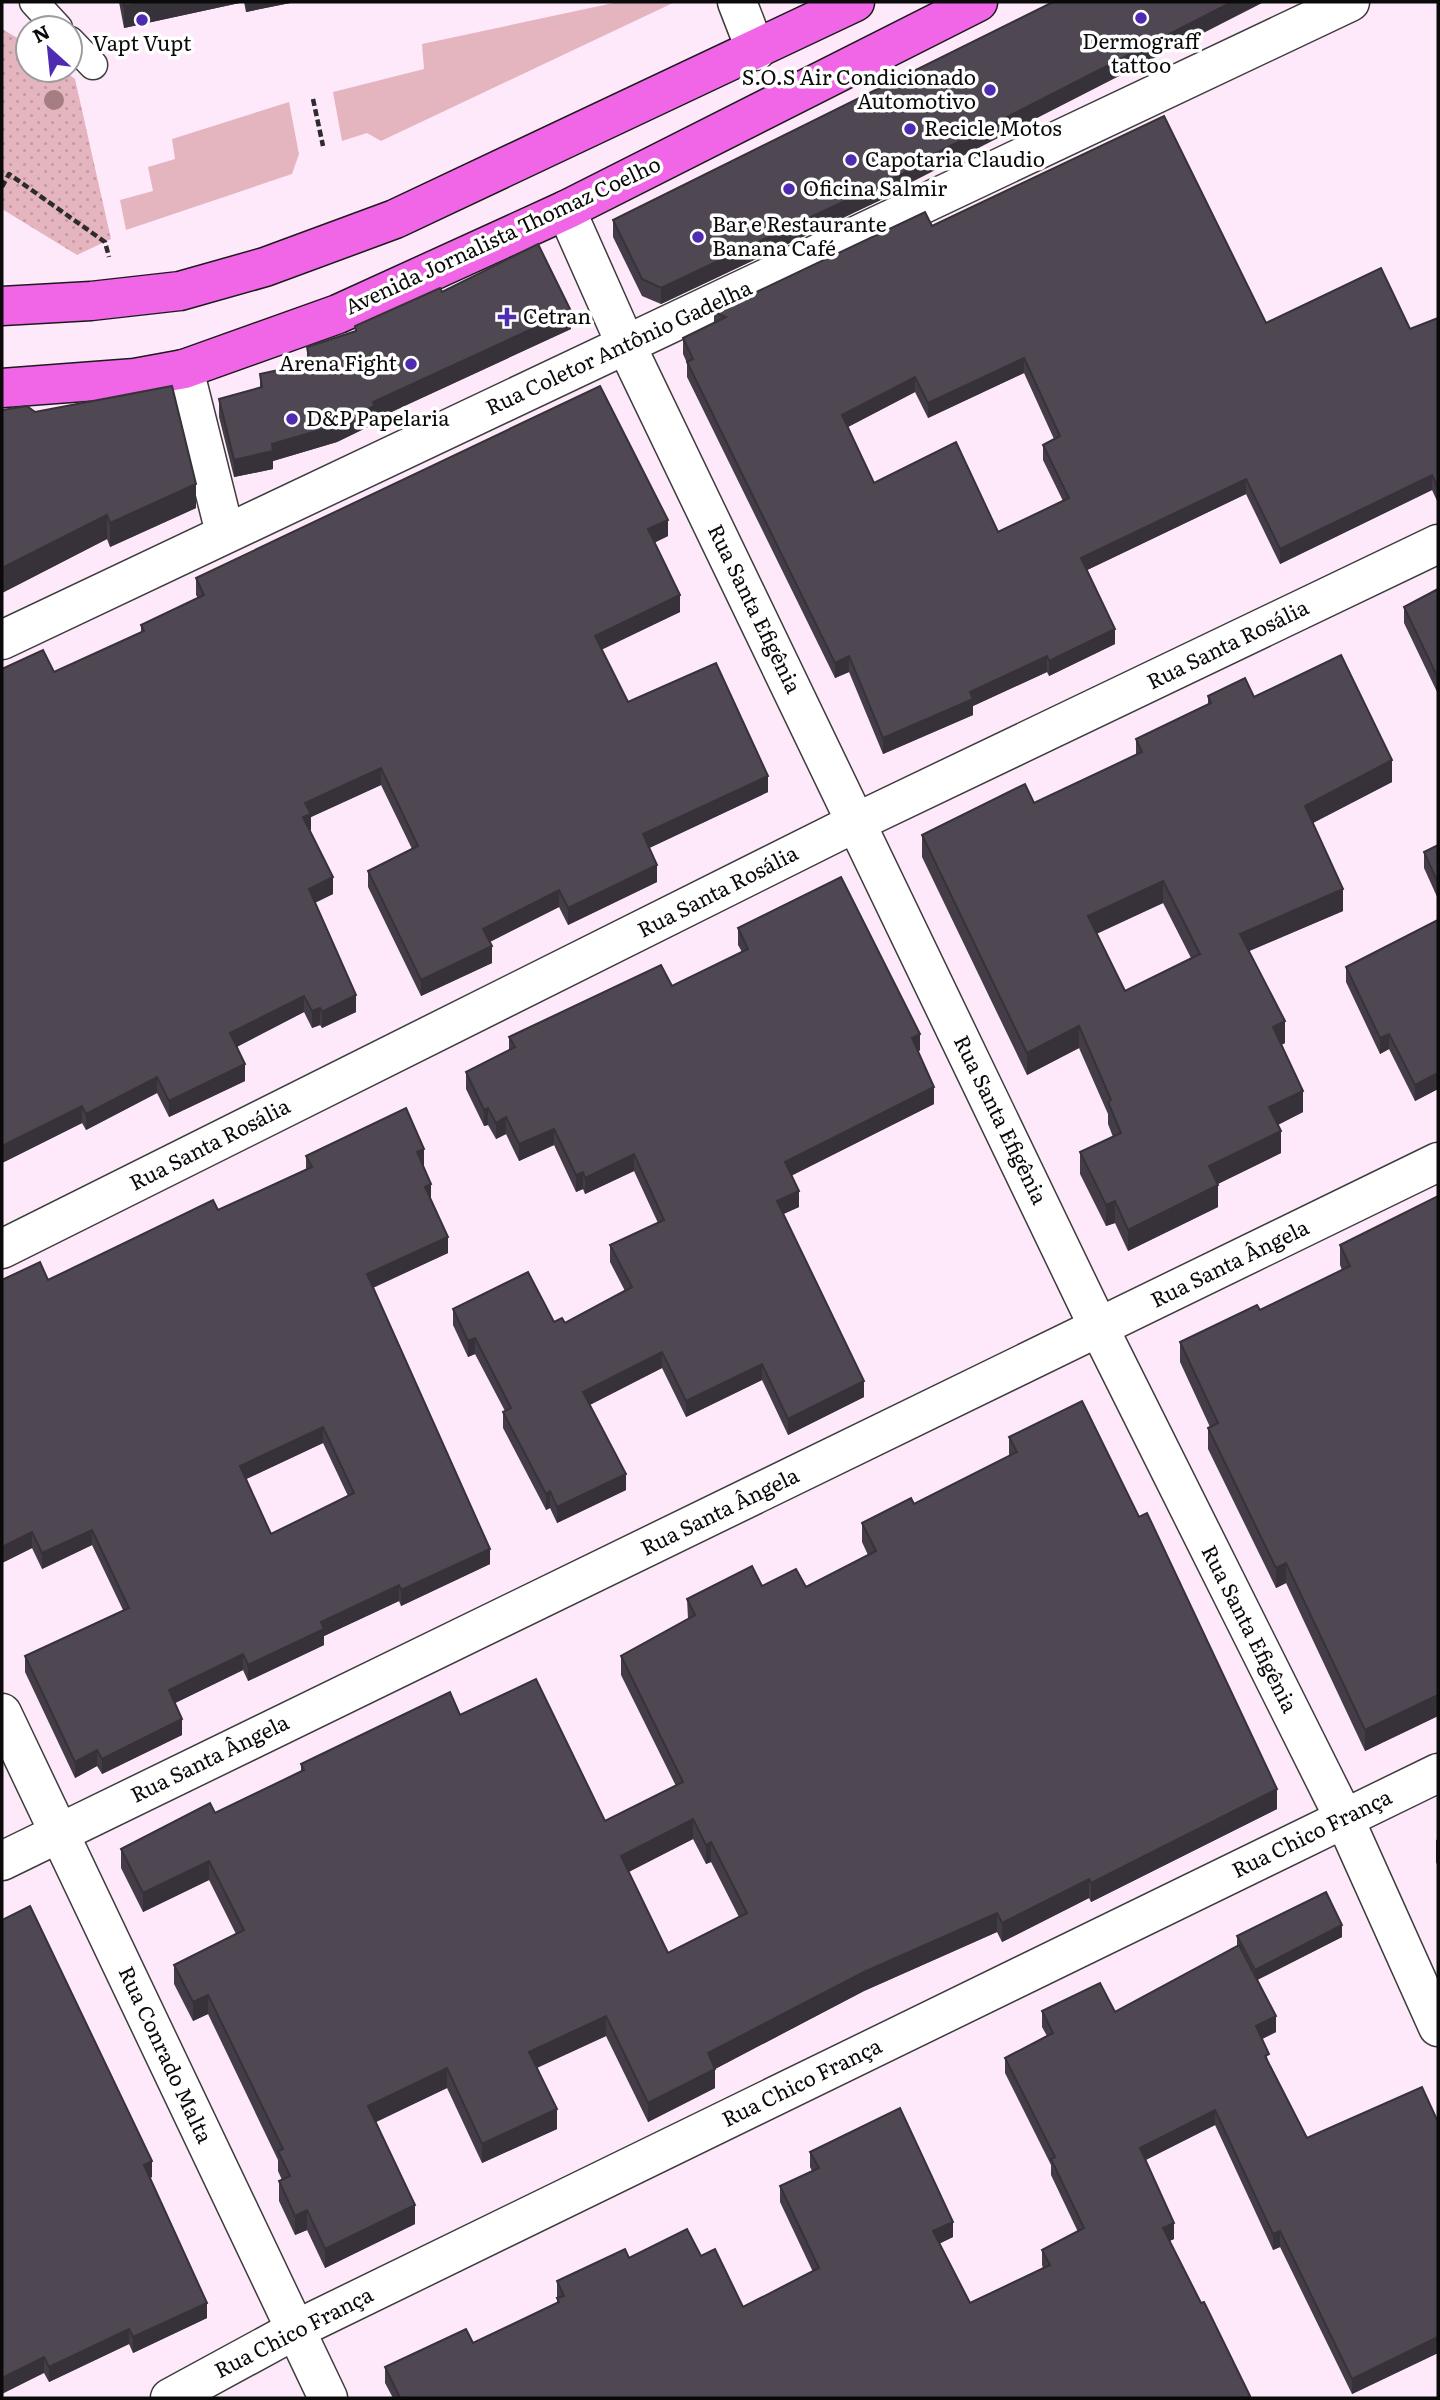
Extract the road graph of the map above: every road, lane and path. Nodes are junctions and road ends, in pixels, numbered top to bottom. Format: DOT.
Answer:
graph roads {
  1 [pos="737,2"];
  2 [pos="855,2"];
  3 [pos="978,2"];
  4 [pos="1350,2"];
  5 [pos="756,51"];
  6 [pos="84,56"];
  7 [pos="93,65"];
  8 [pos="313,99"];
  9 [pos="323,146"];
  10 [pos="2,187"];
  11 [pos="566,210"];
  12 [pos="110,261"];
  13 [pos="2,306"];
  14 [pos="626,345"];
  15 [pos="184,369"];
  16 [pos="2,388"];
  17 [pos="225,533"];
  18 [pos="1438,544"];
  19 [pos="2,640"];
  20 [pos="858,822"];
  21 [pos="1438,1162"];
  22 [pos="2,1249"];
  23 [pos="1099,1328"];
  24 [pos="2,1713"];
  25 [pos="1438,1773"];
  26 [pos="1344,1818"];
  27 [pos="59,1832"];
  28 [pos="2,1861"];
  29 [pos="1438,2027"];
  30 [pos="295,2330"];
  31 [pos="170,2398"];
  32 [pos="328,2398"];
  1 -- 5 [label="street"];
  2 -- 5 [label="main road"];
  3 -- 11 [label="main road, Avenida Jornalista Thomaz Coelho"];
  4 -- 14 [label="street, Rua Coletor Antônio Gadelha"];
  5 -- 13 [label="main road"];
  6 -- 7 [label="lane"];
  8 -- 9 [label="path"];
  10 -- 12 [label="path"];
  11 -- 14 [label="street, Rua Santa Efigênia"];
  11 -- 15 [label="main road, Avenida Jornalista Thomaz Coelho"];
  14 -- 17 [label="street, Rua Coletor Antônio Gadelha"];
  14 -- 20 [label="street, Rua Santa Efigênia"];
  15 -- 16 [label="main road, Avenida Jornalista Thomaz Coelho"];
  15 -- 17 [label="street"];
  17 -- 19 [label="street, Rua Coletor Antônio Gadelha"];
  18 -- 20 [label="street, Rua Santa Rosália"];
  20 -- 22 [label="street, Rua Santa Rosália"];
  20 -- 23 [label="street, Rua Santa Efigênia"];
  21 -- 23 [label="street, Rua Santa Ângela"];
  23 -- 26 [label="street, Rua Santa Efigênia"];
  23 -- 27 [label="street, Rua Santa Ângela"];
  24 -- 27 [label="street, Rua Conrado Malta"];
  25 -- 26 [label="street, Rua Chico França"];
  26 -- 29 [label="street, Rua Santa Efigênia"];
  26 -- 30 [label="street, Rua Chico França"];
  27 -- 28 [label="street, Rua Santa Ângela"];
  27 -- 30 [label="street, Rua Conrado Malta"];
  30 -- 31 [label="street, Rua Chico França"];
  30 -- 32 [label="street, Rua Conrado Malta"];
}
